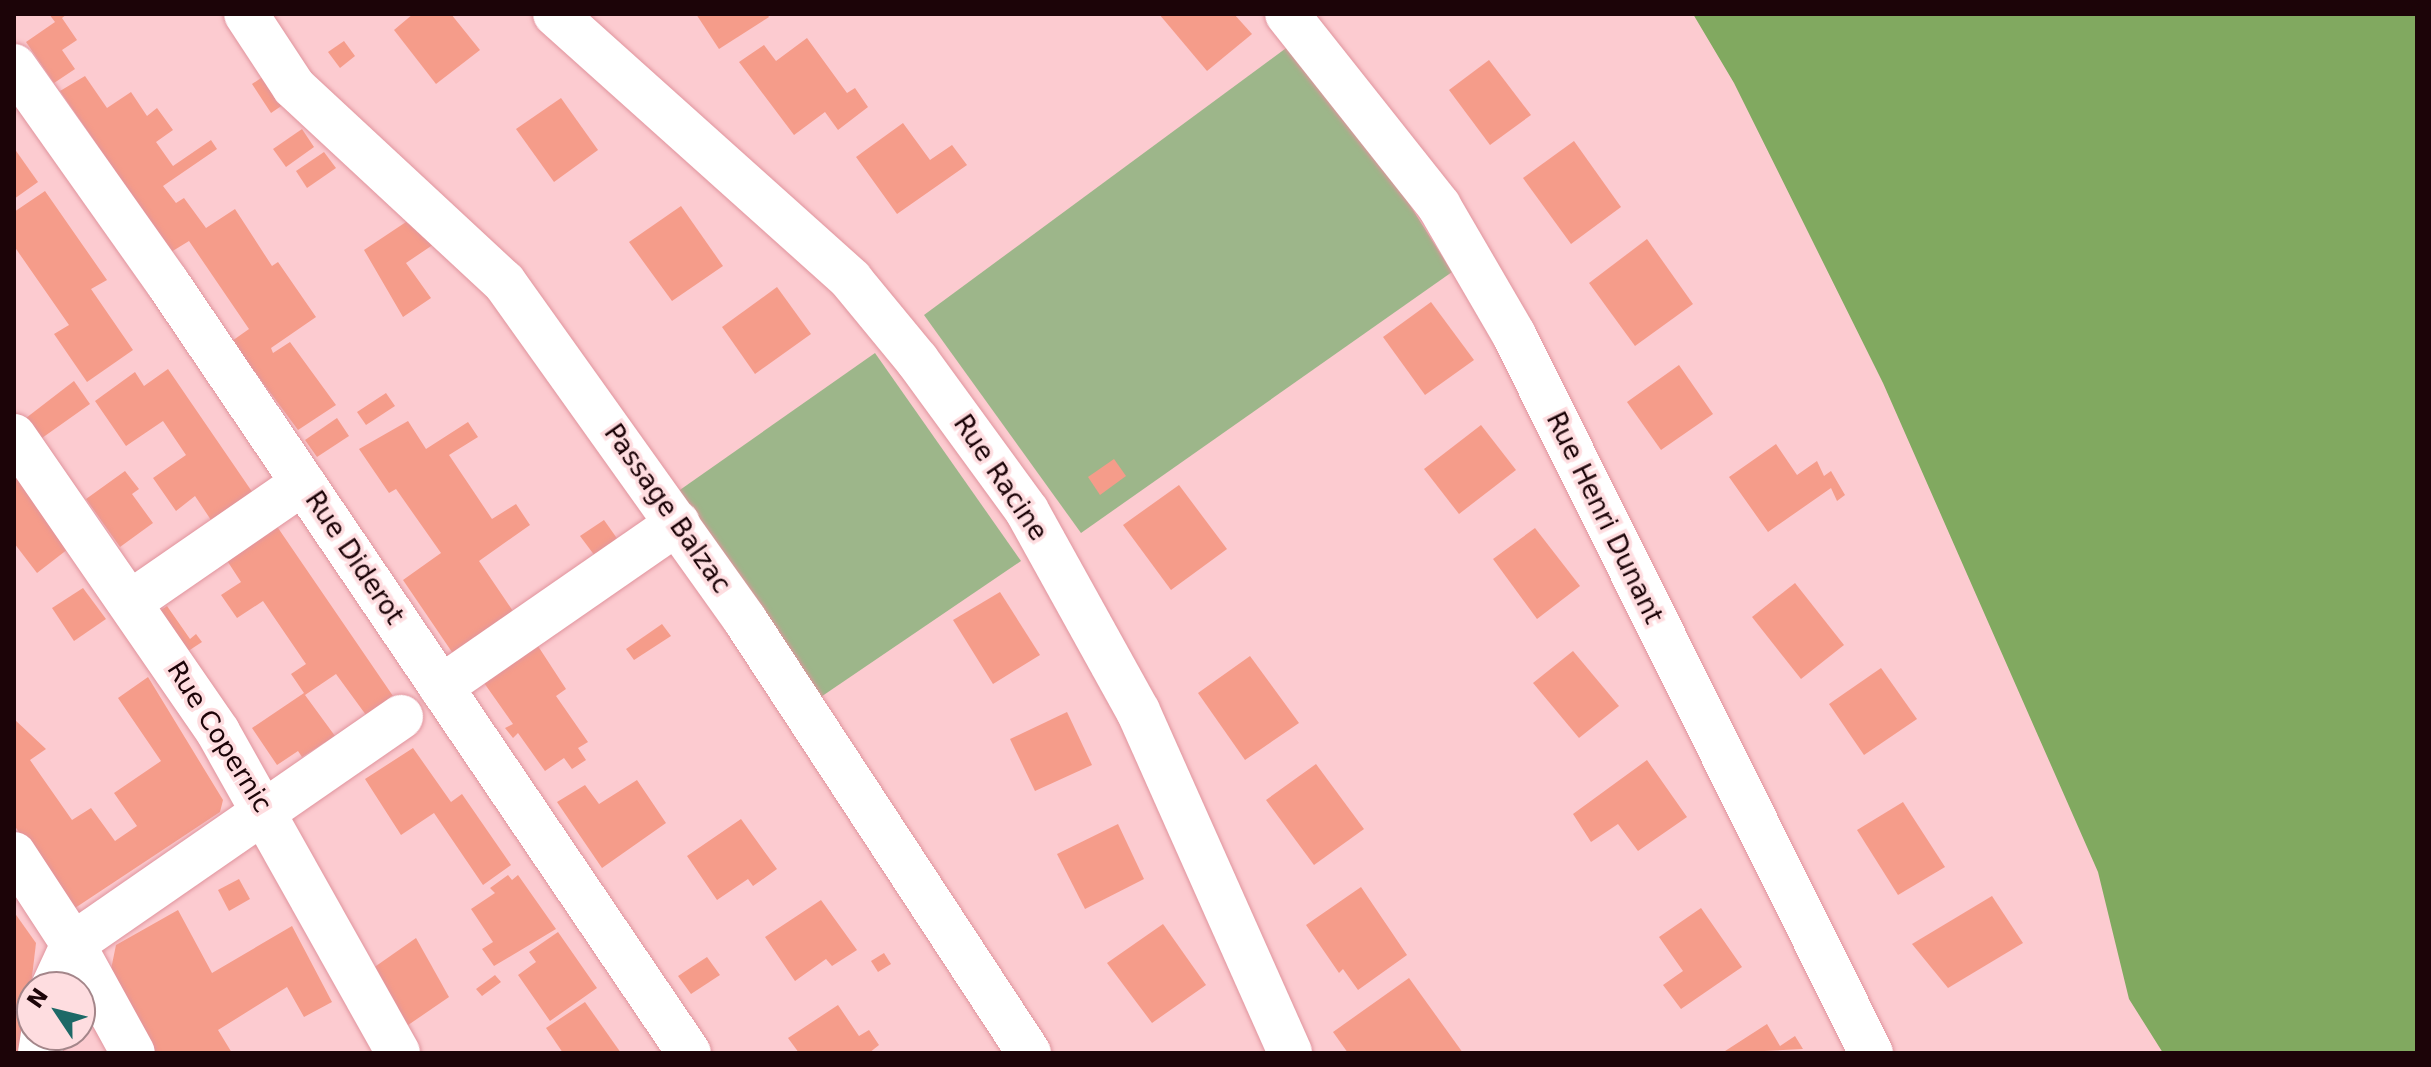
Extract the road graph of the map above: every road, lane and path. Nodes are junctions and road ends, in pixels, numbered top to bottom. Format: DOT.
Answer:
graph roads {
  1 [pos="246,14"];
  2 [pos="555,14"];
  3 [pos="1287,14"];
  4 [pos="14,66"];
  5 [pos="14,436"];
  6 [pos="303,483"];
  7 [pos="678,523"];
  8 [pos="132,601"];
  9 [pos="441,687"];
  10 [pos="401,717"];
  11 [pos="267,812"];
  12 [pos="14,854"];
  13 [pos="73,944"];
  14 [pos="60,971"];
  15 [pos="133,1053"];
  16 [pos="398,1053"];
  17 [pos="689,1053"];
  18 [pos="1029,1053"];
  19 [pos="1290,1053"];
  20 [pos="1871,1053"];
  1 -- 7 [label="street, Passage Balzac"];
  2 -- 19 [label="street, Rue Racine"];
  3 -- 20 [label="street, Rue Henri Dunant"];
  4 -- 6 [label="street, Rue Diderot"];
  5 -- 8 [label="street, Rue Copernic"];
  6 -- 8 [label="street"];
  6 -- 9 [label="street, Rue Diderot"];
  7 -- 9 [label="street"];
  7 -- 18 [label="street, Passage Balzac"];
  8 -- 11 [label="street, Rue Copernic"];
  9 -- 17 [label="street, Rue Diderot"];
  10 -- 11 [label="street"];
  11 -- 13 [label="street"];
  11 -- 16 [label="street, Rue Copernic"];
  12 -- 13 [label="street"];
  13 -- 14 [label="street"];
  13 -- 15 [label="street"];
}
